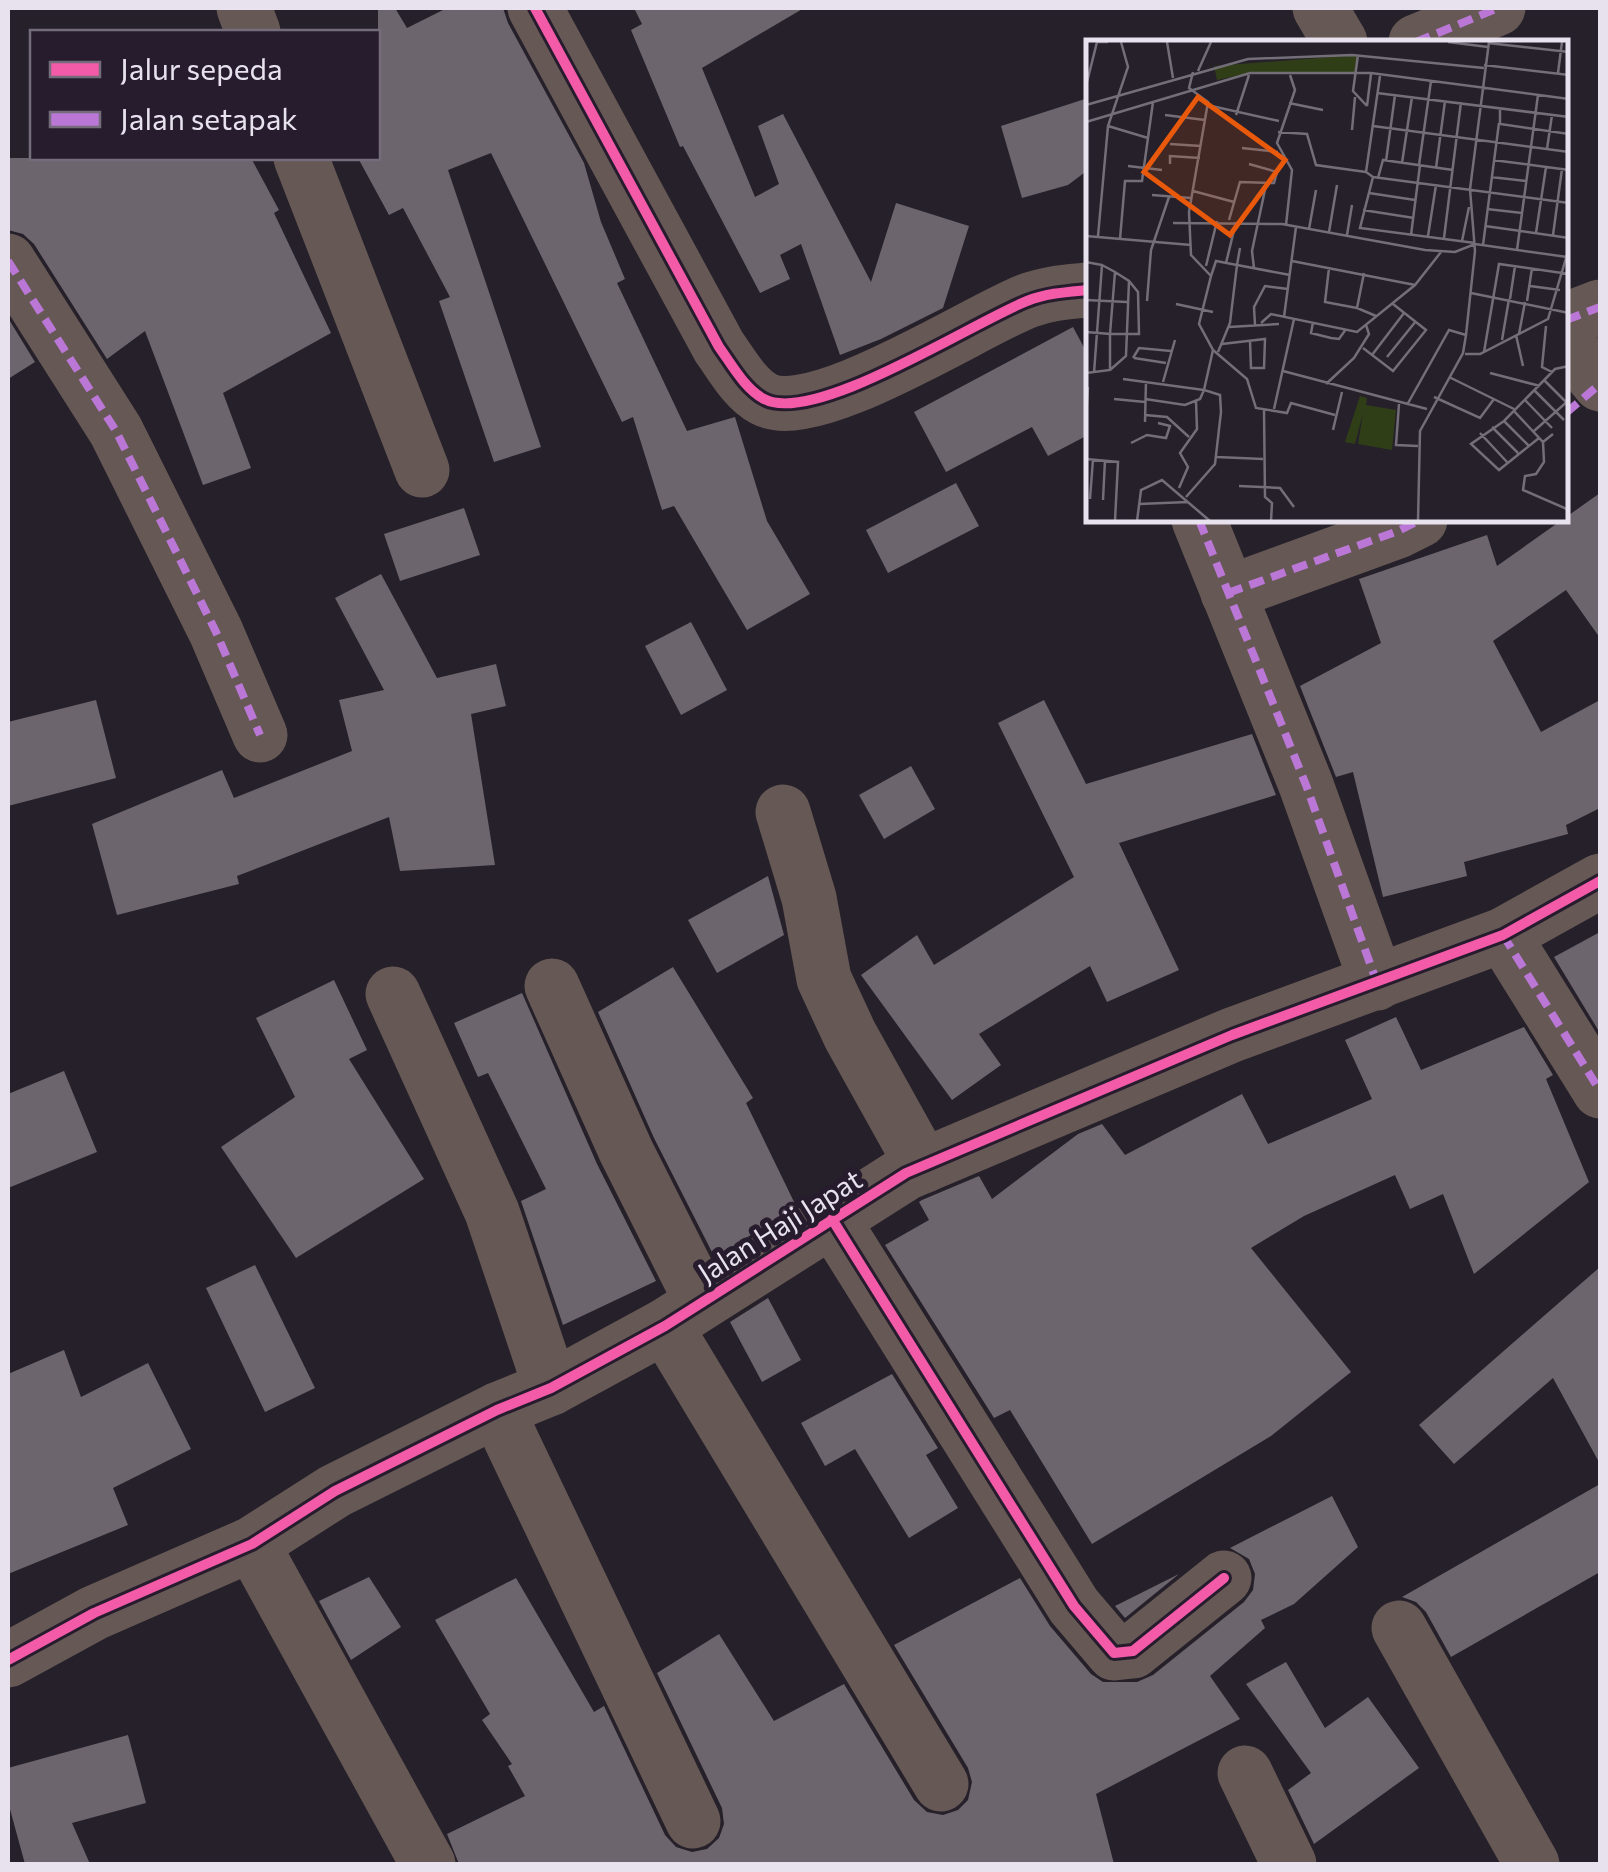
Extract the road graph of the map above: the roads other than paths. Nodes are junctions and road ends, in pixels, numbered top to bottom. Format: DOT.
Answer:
graph roads {
  1 [pos="535,8"];
  2 [pos="1320,8"];
  3 [pos="1498,8"];
  4 [pos="1339,40"];
  5 [pos="1421,40"];
  6 [pos="302,160"];
  7 [pos="8,261"];
  8 [pos="1086,290"];
  9 [pos="1600,307"];
  10 [pos="1568,319"];
  11 [pos="1568,346"];
  12 [pos="1600,384"];
  13 [pos="1568,411"];
  14 [pos="422,470"];
  15 [pos="1200,522"];
  16 [pos="1416,522"];
  17 [pos="1228,592"];
  18 [pos="260,735"];
  19 [pos="783,812"];
  20 [pos="1600,881"];
  21 [pos="1504,935"];
  22 [pos="1377,983"];
  23 [pos="552,986"];
  24 [pos="393,994"];
  25 [pos="1600,1091"];
  26 [pos="923,1166"];
  27 [pos="832,1219"];
  28 [pos="683,1314"];
  29 [pos="551,1388"];
  30 [pos="497,1410"];
  31 [pos="252,1544"];
  32 [pos="1224,1578"];
  33 [pos="1399,1628"];
  34 [pos="9,1652"];
  35 [pos="1246,1773"];
  36 [pos="941,1784"];
  37 [pos="693,1821"];
  38 [pos="428,1864"];
  39 [pos="1288,1864"];
  40 [pos="1532,1864"];
  1 -- 8 [label="street"];
  2 -- 4 [label="street"];
  3 -- 5 [label="street"];
  6 -- 14 [label="street"];
  7 -- 18 [label="street"];
  9 -- 10 [label="street"];
  11 -- 12 [label="street"];
  12 -- 13 [label="street"];
  15 -- 17 [label="street"];
  16 -- 17 [label="street"];
  17 -- 22 [label="street"];
  19 -- 26 [label="street"];
  20 -- 21 [label="street, Jalan Haji Japat"];
  21 -- 22 [label="street, Jalan Haji Japat"];
  21 -- 25 [label="street"];
  22 -- 26 [label="street, Jalan Haji Japat"];
  23 -- 28 [label="street"];
  24 -- 29 [label="street"];
  26 -- 27 [label="street, Jalan Haji Japat"];
  27 -- 28 [label="street, Jalan Haji Japat"];
  27 -- 32 [label="street"];
  28 -- 29 [label="street, Jalan Haji Japat"];
  28 -- 36 [label="street"];
  29 -- 30 [label="street, Jalan Haji Japat"];
  30 -- 31 [label="street, Jalan Haji Japat"];
  30 -- 37 [label="street"];
  31 -- 34 [label="street, Jalan Haji Japat"];
  31 -- 38 [label="street"];
  33 -- 40 [label="street"];
  35 -- 39 [label="street"];
}
